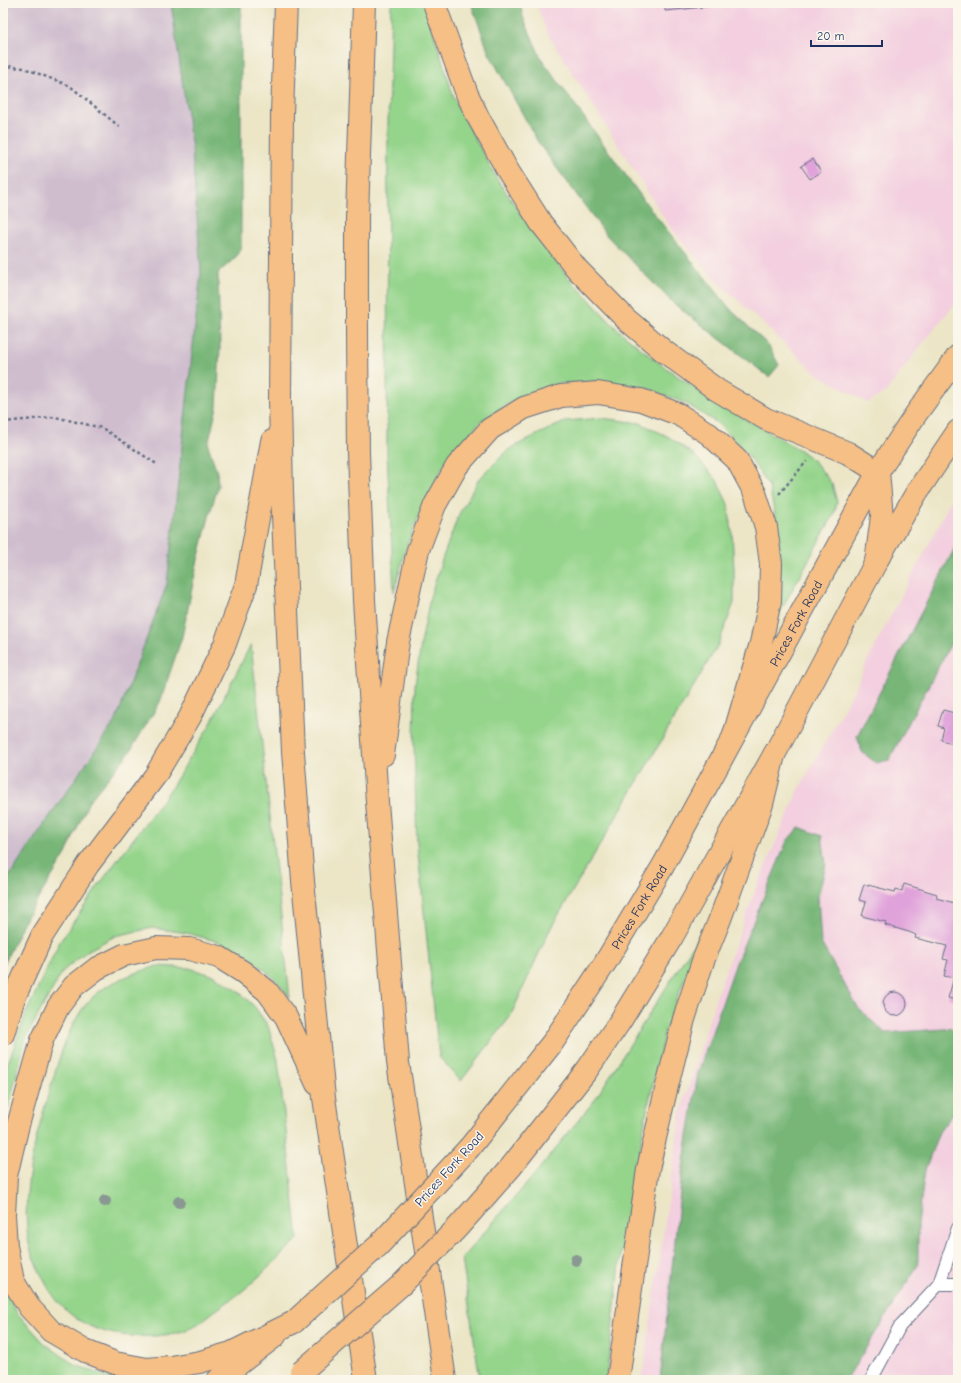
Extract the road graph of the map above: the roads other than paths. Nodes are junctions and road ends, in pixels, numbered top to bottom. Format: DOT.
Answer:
graph roads {
  1 [pos="286,3"];
  2 [pos="364,3"];
  3 [pos="434,3"];
  4 [pos="958,356"];
  5 [pos="280,401"];
  6 [pos="958,431"];
  7 [pos="878,472"];
  8 [pos="876,562"];
  9 [pos="734,735"];
  10 [pos="774,755"];
  11 [pos="376,802"];
  12 [pos="3,1034"];
  13 [pos="324,1098"];
  14 [pos="958,1228"];
  15 [pos="939,1284"];
  16 [pos="958,1284"];
  17 [pos="294,1322"];
  18 [pos="296,1376"];
  19 [pos="218,1380"];
  20 [pos="366,1380"];
  21 [pos="445,1380"];
  22 [pos="618,1380"];
  23 [pos="871,1380"];
  1 -- 5 [label="main road"];
  2 -- 11 [label="main road"];
  3 -- 7 [label="main road"];
  4 -- 7 [label="main road, Prices Fork Road"];
  5 -- 12 [label="main road"];
  5 -- 13 [label="main road"];
  6 -- 8 [label="main road"];
  7 -- 8 [label="main road"];
  7 -- 9 [label="main road, Prices Fork Road"];
  8 -- 10 [label="main road"];
  9 -- 11 [label="main road"];
  9 -- 17 [label="main road, Prices Fork Road, bridge"];
  10 -- 18 [label="main road, bridge"];
  10 -- 22 [label="main road"];
  11 -- 21 [label="main road"];
  13 -- 17 [label="main road"];
  13 -- 20 [label="main road"];
  14 -- 15 [label="lane"];
  15 -- 16 [label="lane"];
  15 -- 23 [label="lane"];
  17 -- 19 [label="main road, Prices Fork Road"];
}
